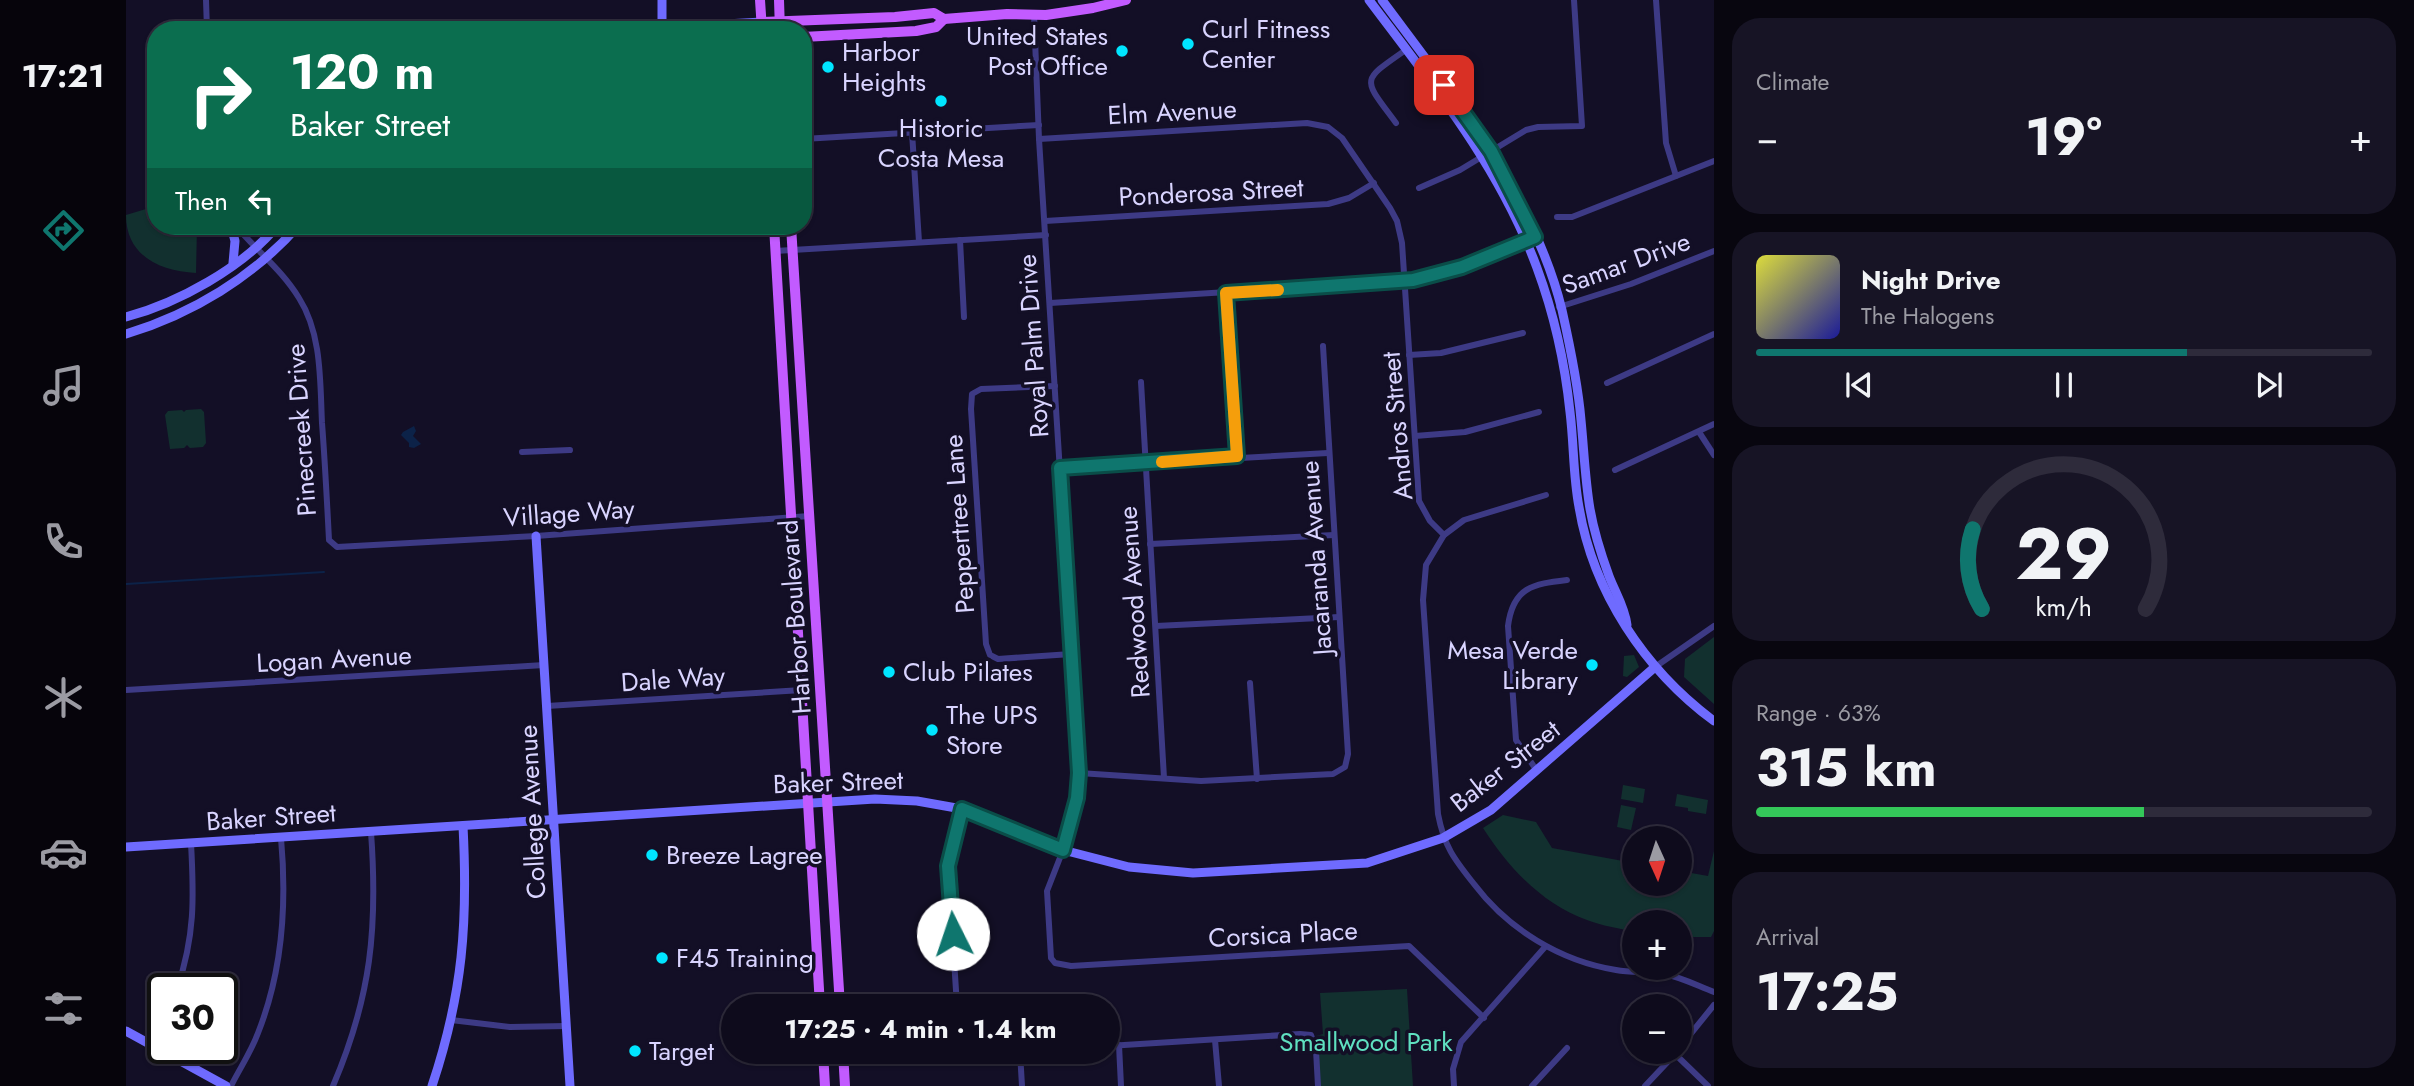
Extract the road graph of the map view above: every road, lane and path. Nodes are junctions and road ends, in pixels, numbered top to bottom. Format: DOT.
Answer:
graph roads {
  1 [pos="206,0"];
  2 [pos="662,0"];
  3 [pos="761,0"];
  4 [pos="779,0"];
  5 [pos="1126,0"];
  6 [pos="1369,0"];
  7 [pos="1382,0"];
  8 [pos="1574,0"];
  9 [pos="1656,0"];
  10 [pos="1034,14"];
  11 [pos="944,19"];
  12 [pos="207,21"];
  13 [pos="663,21"];
  14 [pos="762,21"];
  15 [pos="780,21"];
  16 [pos="812,23"];
  17 [pos="812,37"];
  18 [pos="1410,46"];
  19 [pos="1307,123"];
  20 [pos="1396,123"];
  21 [pos="1039,125"];
  22 [pos="912,132"];
  23 [pos="812,138"];
  24 [pos="1040,139"];
  25 [pos="1487,154"];
  26 [pos="1714,161"];
  27 [pos="1676,176"];
  28 [pos="1374,183"];
  29 [pos="1419,188"];
  30 [pos="1557,217"];
  31 [pos="1045,221"];
  32 [pos="233,235"];
  33 [pos="245,235"];
  34 [pos="267,235"];
  35 [pos="289,235"];
  36 [pos="774,235"];
  37 [pos="792,235"];
  38 [pos="1046,235"];
  39 [pos="1530,239"];
  40 [pos="960,240"];
  41 [pos="919,242"];
  42 [pos="255,246"];
  43 [pos="793,250"];
  44 [pos="775,251"];
  45 [pos="1714,251"];
  46 [pos="267,257"];
  47 [pos="233,263"];
  48 [pos="1405,281"];
  49 [pos="1226,293"];
  50 [pos="1050,303"];
  51 [pos="1561,307"];
  52 [pos="1551,310"];
  53 [pos="126,317"];
  54 [pos="964,317"];
  55 [pos="1523,333"];
  56 [pos="126,334"];
  57 [pos="1714,334"];
  58 [pos="1323,346"];
  59 [pos="1409,355"];
  60 [pos="1141,382"];
  61 [pos="1607,383"];
  62 [pos="1055,386"];
  63 [pos="1539,412"];
  64 [pos="1714,424"];
  65 [pos="1699,432"];
  66 [pos="1415,436"];
  67 [pos="570,450"];
  68 [pos="522,452"];
  69 [pos="1328,453"];
  70 [pos="1714,455"];
  71 [pos="1237,456"];
  72 [pos="1145,464"];
  73 [pos="1060,468"];
  74 [pos="1615,470"];
  75 [pos="1546,495"];
  76 [pos="809,516"];
  77 [pos="791,517"];
  78 [pos="1334,535"];
  79 [pos="1444,535"];
  80 [pos="536,536"];
  81 [pos="1150,544"];
  82 [pos="332,545"];
  83 [pos="1567,580"];
  84 [pos="1339,617"];
  85 [pos="1627,625"];
  86 [pos="1156,626"];
  87 [pos="1714,626"];
  88 [pos="1070,654"];
  89 [pos="544,665"];
  90 [pos="1656,667"];
  91 [pos="1250,683"];
  92 [pos="126,690"];
  93 [pos="802,690"];
  94 [pos="547,706"];
  95 [pos="1714,721"];
  96 [pos="1537,771"];
  97 [pos="1079,773"];
  98 [pos="1164,778"];
  99 [pos="1257,779"];
  100 [pos="827,801"];
  101 [pos="809,802"];
  102 [pos="962,809"];
  103 [pos="553,819"];
  104 [pos="463,826"];
  105 [pos="371,832"];
  106 [pos="282,838"];
  107 [pos="1443,838"];
  108 [pos="191,843"];
  109 [pos="126,847"];
  110 [pos="1063,850"];
  111 [pos="1545,947"];
  112 [pos="1055,963"];
  113 [pos="182,973"];
  114 [pos="1714,992"];
  115 [pos="819,994"];
  116 [pos="839,994"];
  117 [pos="956,994"];
  118 [pos="1714,1004"];
  119 [pos="1484,1018"];
  120 [pos="451,1020"];
  121 [pos="567,1026"];
  122 [pos="126,1031"];
  123 [pos="1692,1032"];
  124 [pos="1215,1040"];
  125 [pos="147,1043"];
  126 [pos="1120,1045"];
  127 [pos="1567,1048"];
  128 [pos="186,1064"];
  129 [pos="824,1064"];
  130 [pos="844,1064"];
  131 [pos="1021,1064"];
  132 [pos="1120,1064"];
  133 [pos="1666,1064"];
  134 [pos="1687,1064"];
  135 [pos="226,1086"];
  136 [pos="231,1086"];
  137 [pos="333,1086"];
  138 [pos="432,1086"];
  139 [pos="570,1086"];
  140 [pos="825,1086"];
  141 [pos="845,1086"];
  142 [pos="1022,1086"];
  143 [pos="1121,1086"];
  144 [pos="1219,1086"];
  145 [pos="1318,1086"];
  146 [pos="1454,1086"];
  147 [pos="1532,1086"];
  148 [pos="1645,1086"];
  149 [pos="1708,1086"];
  1 -- 12 [label="street"];
  2 -- 13 [label="street"];
  3 -- 14 [label="main road"];
  4 -- 15 [label="main road"];
  5 -- 10 [label="main road"];
  6 -- 18 [label="street"];
  7 -- 18 [label="street"];
  8 -- 25 [label="street"];
  9 -- 27 [label="street"];
  10 -- 11 [label="main road"];
  10 -- 21 [label="street, Royal Palm Drive"];
  11 -- 16 [label="main road"];
  11 -- 17 [label="main road"];
  18 -- 20 [label="street"];
  18 -- 25 [label="street"];
  19 -- 24 [label="street, Elm Avenue"];
  19 -- 28 [label="street, Andros Street"];
  21 -- 22 [label="street"];
  21 -- 24 [label="street, Royal Palm Drive"];
  22 -- 23 [label="street"];
  22 -- 41 [label="street"];
  24 -- 31 [label="street, Royal Palm Drive"];
  25 -- 29 [label="street"];
  25 -- 39 [label="street"];
  26 -- 27 [label="street"];
  27 -- 30 [label="street"];
  28 -- 31 [label="street, Ponderosa Street"];
  28 -- 48 [label="street, Andros Street"];
  31 -- 38 [label="street, Royal Palm Drive"];
  32 -- 47 [label="street"];
  33 -- 42 [label="street, Pinecreek Drive"];
  34 -- 42 [label="street"];
  35 -- 46 [label="street"];
  36 -- 44 [label="main road, Harbor Boulevard"];
  37 -- 43 [label="main road, Harbor Boulevard"];
  38 -- 40 [label="street"];
  38 -- 50 [label="street, Royal Palm Drive"];
  39 -- 48 [label="street"];
  39 -- 51 [label="street"];
  39 -- 52 [label="street"];
  40 -- 41 [label="street"];
  40 -- 54 [label="street"];
  41 -- 43 [label="street"];
  42 -- 46 [label="street, Pinecreek Drive"];
  42 -- 47 [label="street"];
  43 -- 44 [label="street"];
  43 -- 76 [label="main road, Harbor Boulevard"];
  44 -- 77 [label="main road, Harbor Boulevard"];
  45 -- 51 [label="street, Samar Drive"];
  46 -- 56 [label="street"];
  46 -- 82 [label="street, Pinecreek Drive"];
  47 -- 53 [label="street"];
  48 -- 49 [label="street"];
  48 -- 59 [label="street, Andros Street"];
  49 -- 50 [label="street"];
  49 -- 71 [label="street"];
  50 -- 62 [label="street, Royal Palm Drive"];
  51 -- 52 [label="street, Samar Drive"];
  51 -- 85 [label="street"];
  52 -- 85 [label="street"];
  55 -- 59 [label="street"];
  57 -- 61 [label="street"];
  58 -- 69 [label="street, Jacaranda Avenue"];
  59 -- 66 [label="street, Andros Street"];
  60 -- 72 [label="street, Redwood Avenue"];
  62 -- 73 [label="street, Royal Palm Drive"];
  62 -- 88 [label="street, Peppertree Lane"];
  63 -- 66 [label="street"];
  64 -- 65 [label="street"];
  65 -- 70 [label="street"];
  65 -- 74 [label="street"];
  66 -- 79 [label="street, Andros Street"];
  67 -- 68 [label="street"];
  69 -- 71 [label="street"];
  69 -- 78 [label="street, Jacaranda Avenue"];
  71 -- 72 [label="street"];
  72 -- 73 [label="street"];
  72 -- 81 [label="street, Redwood Avenue"];
  73 -- 88 [label="street, Royal Palm Drive"];
  75 -- 79 [label="street"];
  76 -- 77 [label="street, Village Way"];
  76 -- 100 [label="main road, Harbor Boulevard"];
  77 -- 80 [label="street, Village Way"];
  77 -- 93 [label="main road, Harbor Boulevard"];
  78 -- 81 [label="street"];
  78 -- 84 [label="street, Jacaranda Avenue"];
  79 -- 107 [label="street"];
  80 -- 82 [label="street, Village Way"];
  80 -- 89 [label="street, College Avenue"];
  81 -- 86 [label="street, Redwood Avenue"];
  83 -- 96 [label="street"];
  84 -- 86 [label="street"];
  84 -- 99 [label="street, Jacaranda Avenue"];
  85 -- 90 [label="street"];
  86 -- 98 [label="street, Redwood Avenue"];
  87 -- 90 [label="street, Baker Street"];
  88 -- 97 [label="street, Royal Palm Drive"];
  89 -- 92 [label="street, Logan Avenue"];
  89 -- 94 [label="street, College Avenue"];
  90 -- 95 [label="street"];
  90 -- 96 [label="street, Baker Street"];
  91 -- 99 [label="street"];
  93 -- 94 [label="street, Dale Way"];
  93 -- 101 [label="main road, Harbor Boulevard"];
  94 -- 103 [label="street, College Avenue"];
  96 -- 107 [label="street, Baker Street"];
  97 -- 98 [label="street"];
  97 -- 110 [label="street, Royal Palm Drive"];
  98 -- 99 [label="street"];
  100 -- 101 [label="street, Baker Street"];
  100 -- 102 [label="street, Baker Street"];
  100 -- 116 [label="main road, Harbor Boulevard"];
  101 -- 103 [label="street, Baker Street"];
  101 -- 115 [label="main road, Harbor Boulevard"];
  102 -- 110 [label="street, Baker Street"];
  102 -- 117 [label="street"];
  103 -- 104 [label="street, Baker Street"];
  103 -- 121 [label="street, College Avenue"];
  104 -- 105 [label="street, Baker Street"];
  104 -- 120 [label="street"];
  105 -- 106 [label="street, Baker Street"];
  105 -- 137 [label="street"];
  106 -- 108 [label="street, Baker Street"];
  106 -- 136 [label="street"];
  107 -- 110 [label="street, Baker Street"];
  107 -- 111 [label="street"];
  108 -- 109 [label="street, Baker Street"];
  108 -- 113 [label="street"];
  110 -- 112 [label="street, Royal Palm Drive"];
  111 -- 114 [label="street"];
  111 -- 119 [label="street"];
  112 -- 119 [label="street, Corsica Place"];
  118 -- 123 [label="street"];
  119 -- 146 [label="street"];
  120 -- 121 [label="street"];
  120 -- 138 [label="street"];
  121 -- 139 [label="street, College Avenue"];
  122 -- 125 [label="street"];
  124 -- 126 [label="street"];
  124 -- 144 [label="street"];
  124 -- 145 [label="street"];
  127 -- 147 [label="street"];
  128 -- 135 [label="street"];
  129 -- 140 [label="main road"];
  130 -- 141 [label="main road"];
  131 -- 142 [label="street"];
  132 -- 143 [label="street"];
  133 -- 148 [label="street"];
  134 -- 149 [label="street"];
}
